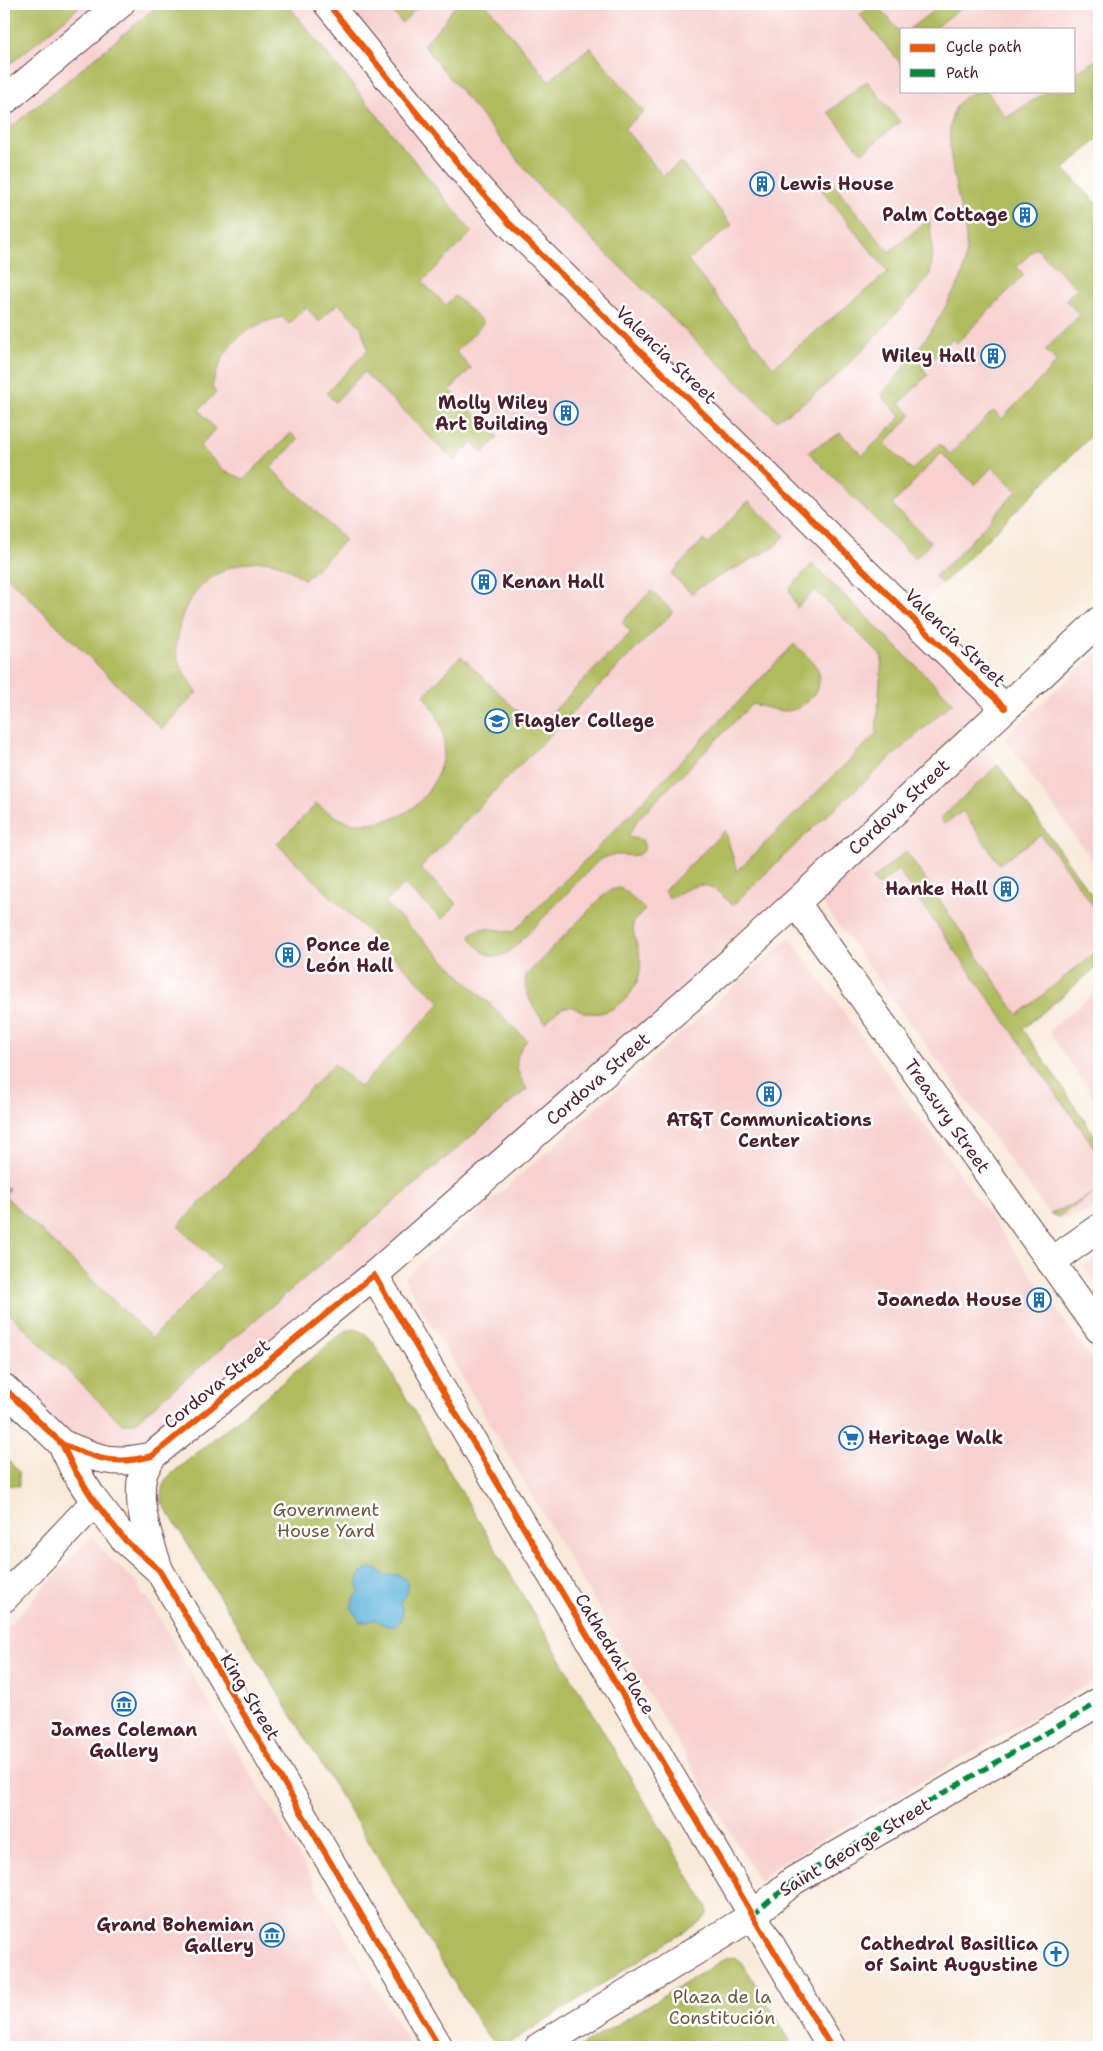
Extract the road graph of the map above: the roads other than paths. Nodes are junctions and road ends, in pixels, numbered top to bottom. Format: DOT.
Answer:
graph roads {
  1 [pos="120,4"];
  2 [pos="328,4"];
  3 [pos="4,101"];
  4 [pos="1099,621"];
  5 [pos="1005,708"];
  6 [pos="796,903"];
  7 [pos="1099,1228"];
  8 [pos="1051,1262"];
  9 [pos="374,1275"];
  10 [pos="1099,1329"];
  11 [pos="4,1388"];
  12 [pos="62,1444"];
  13 [pos="152,1456"];
  14 [pos="95,1502"];
  15 [pos="159,1570"];
  16 [pos="4,1598"];
  17 [pos="1099,1702"];
  18 [pos="752,1916"];
  19 [pos="438,2047"];
  20 [pos="539,2047"];
  21 [pos="831,2047"];
  1 -- 3 [label="street"];
  2 -- 5 [label="street, Valencia Street"];
  4 -- 5 [label="street, Cordova Street"];
  5 -- 6 [label="street, Cordova Street"];
  6 -- 8 [label="street, Treasury Street"];
  6 -- 9 [label="street, Cordova Street"];
  7 -- 8 [label="street"];
  8 -- 10 [label="street, Treasury Street"];
  9 -- 13 [label="street, Cordova Street"];
  9 -- 18 [label="street, Cathedral Place"];
  11 -- 12 [label="street, King Street"];
  12 -- 13 [label="street, Cordova Street"];
  12 -- 14 [label="street, King Street"];
  13 -- 15 [label="street"];
  14 -- 15 [label="street, King Street"];
  14 -- 16 [label="street"];
  15 -- 19 [label="street, King Street"];
  17 -- 18 [label="street, Saint George Street"];
  18 -- 20 [label="street, Saint George Street"];
  18 -- 21 [label="street, Cathedral Place"];
}
